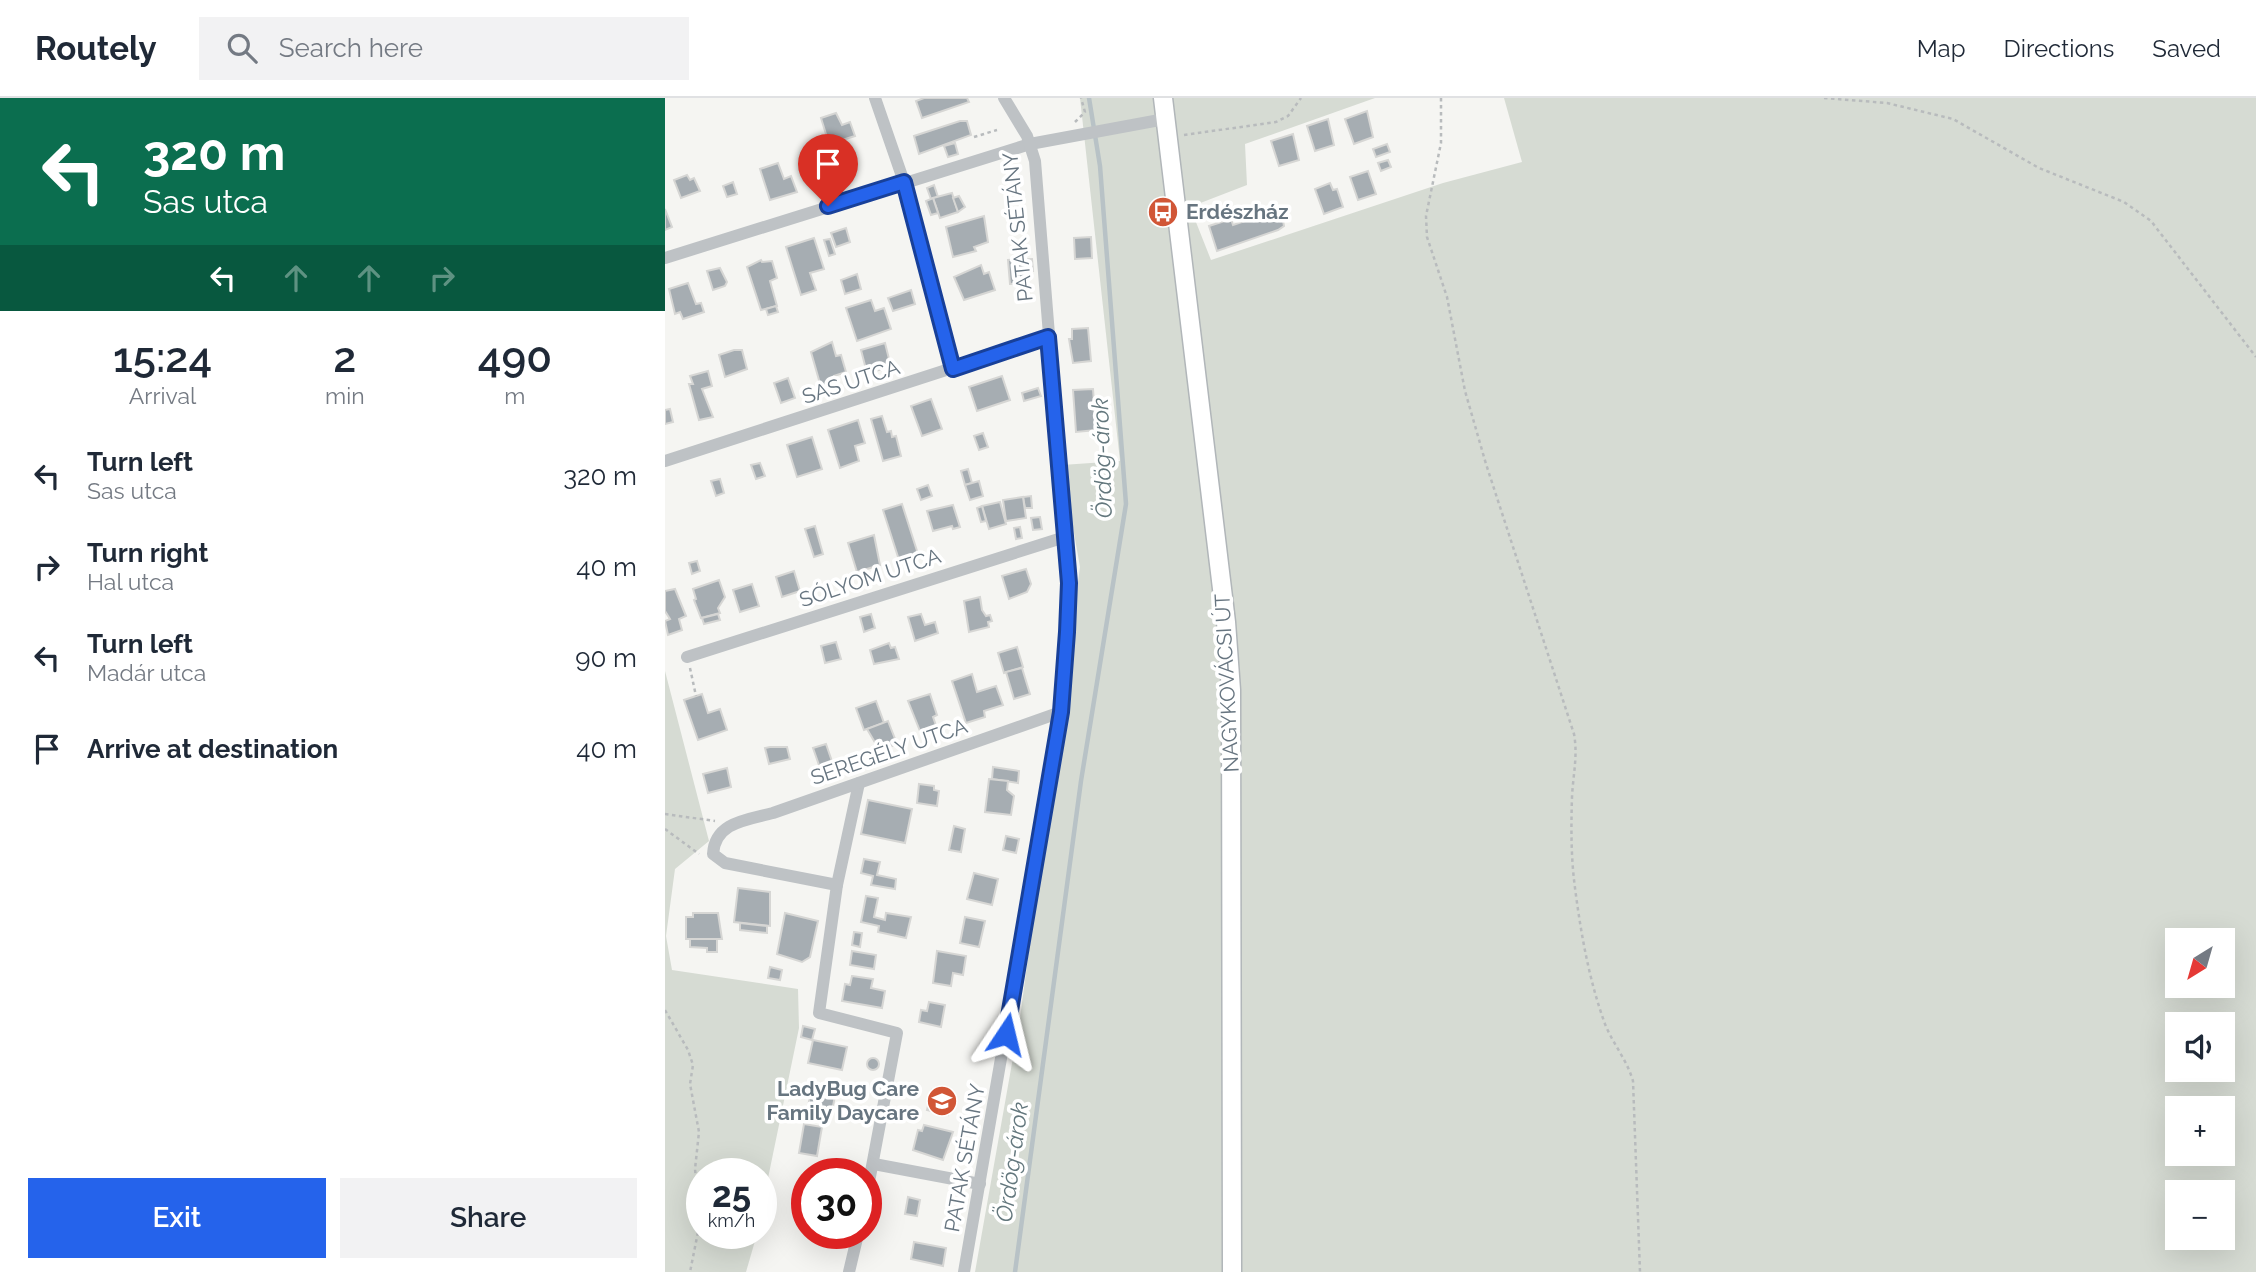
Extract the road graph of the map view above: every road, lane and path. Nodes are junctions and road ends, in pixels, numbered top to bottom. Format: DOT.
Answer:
graph roads {
  1 [pos="875,98"];
  2 [pos="1005,98"];
  3 [pos="1081,98"];
  4 [pos="1163,98"];
  5 [pos="1301,98"];
  6 [pos="1441,98"];
  7 [pos="1823,98"];
  8 [pos="1166,127"];
  9 [pos="997,130"];
  10 [pos="1080,134"];
  11 [pos="975,137"];
  12 [pos="1030,144"];
  13 [pos="904,182"];
  14 [pos="665,258"];
  15 [pos="1048,337"];
  16 [pos="2256,357"];
  17 [pos="953,369"];
  18 [pos="665,461"];
  19 [pos="1065,537"];
  20 [pos="687,657"];
  21 [pos="696,696"];
  22 [pos="1061,712"];
  23 [pos="859,782"];
  24 [pos="665,814"];
  25 [pos="728,825"];
  26 [pos="665,829"];
  27 [pos="700,855"];
  28 [pos="837,885"];
  29 [pos="665,1010"];
  30 [pos="875,1158"];
  31 [pos="882,1166"];
  32 [pos="980,1184"];
  33 [pos="854,1249"];
  34 [pos="690,1272"];
  35 [pos="849,1272"];
  36 [pos="964,1272"];
  37 [pos="1232,1272"];
  38 [pos="1640,1272"];
  1 -- 13 [label="street"];
  2 -- 12 [label="street, PATAK SÉTÁNY"];
  3 -- 10 [label="path"];
  4 -- 8 [label="street, NAGYKOVÁCSI ÚT"];
  5 -- 8 [label="path"];
  6 -- 38 [label="path"];
  7 -- 16 [label="path"];
  8 -- 10 [label="street"];
  8 -- 37 [label="street, NAGYKOVÁCSI ÚT"];
  9 -- 11 [label="path"];
  10 -- 12 [label="street"];
  12 -- 13 [label="street"];
  12 -- 15 [label="street, PATAK SÉTÁNY"];
  13 -- 14 [label="street"];
  13 -- 17 [label="street"];
  15 -- 17 [label="street, SAS UTCA"];
  15 -- 19 [label="street, PATAK SÉTÁNY"];
  17 -- 18 [label="street, SAS UTCA"];
  19 -- 20 [label="street, SÓLYOM UTCA"];
  19 -- 22 [label="street, PATAK SÉTÁNY"];
  20 -- 21 [label="path"];
  22 -- 23 [label="street, SEREGÉLY UTCA"];
  22 -- 32 [label="street, PATAK SÉTÁNY"];
  23 -- 25 [label="street, SEREGÉLY UTCA"];
  23 -- 28 [label="street"];
  24 -- 25 [label="path"];
  25 -- 28 [label="street"];
  26 -- 27 [label="path"];
  28 -- 30 [label="street"];
  29 -- 34 [label="path"];
  31 -- 32 [label="street"];
  32 -- 36 [label="street, PATAK SÉTÁNY"];
  33 -- 35 [label="street"];
}
